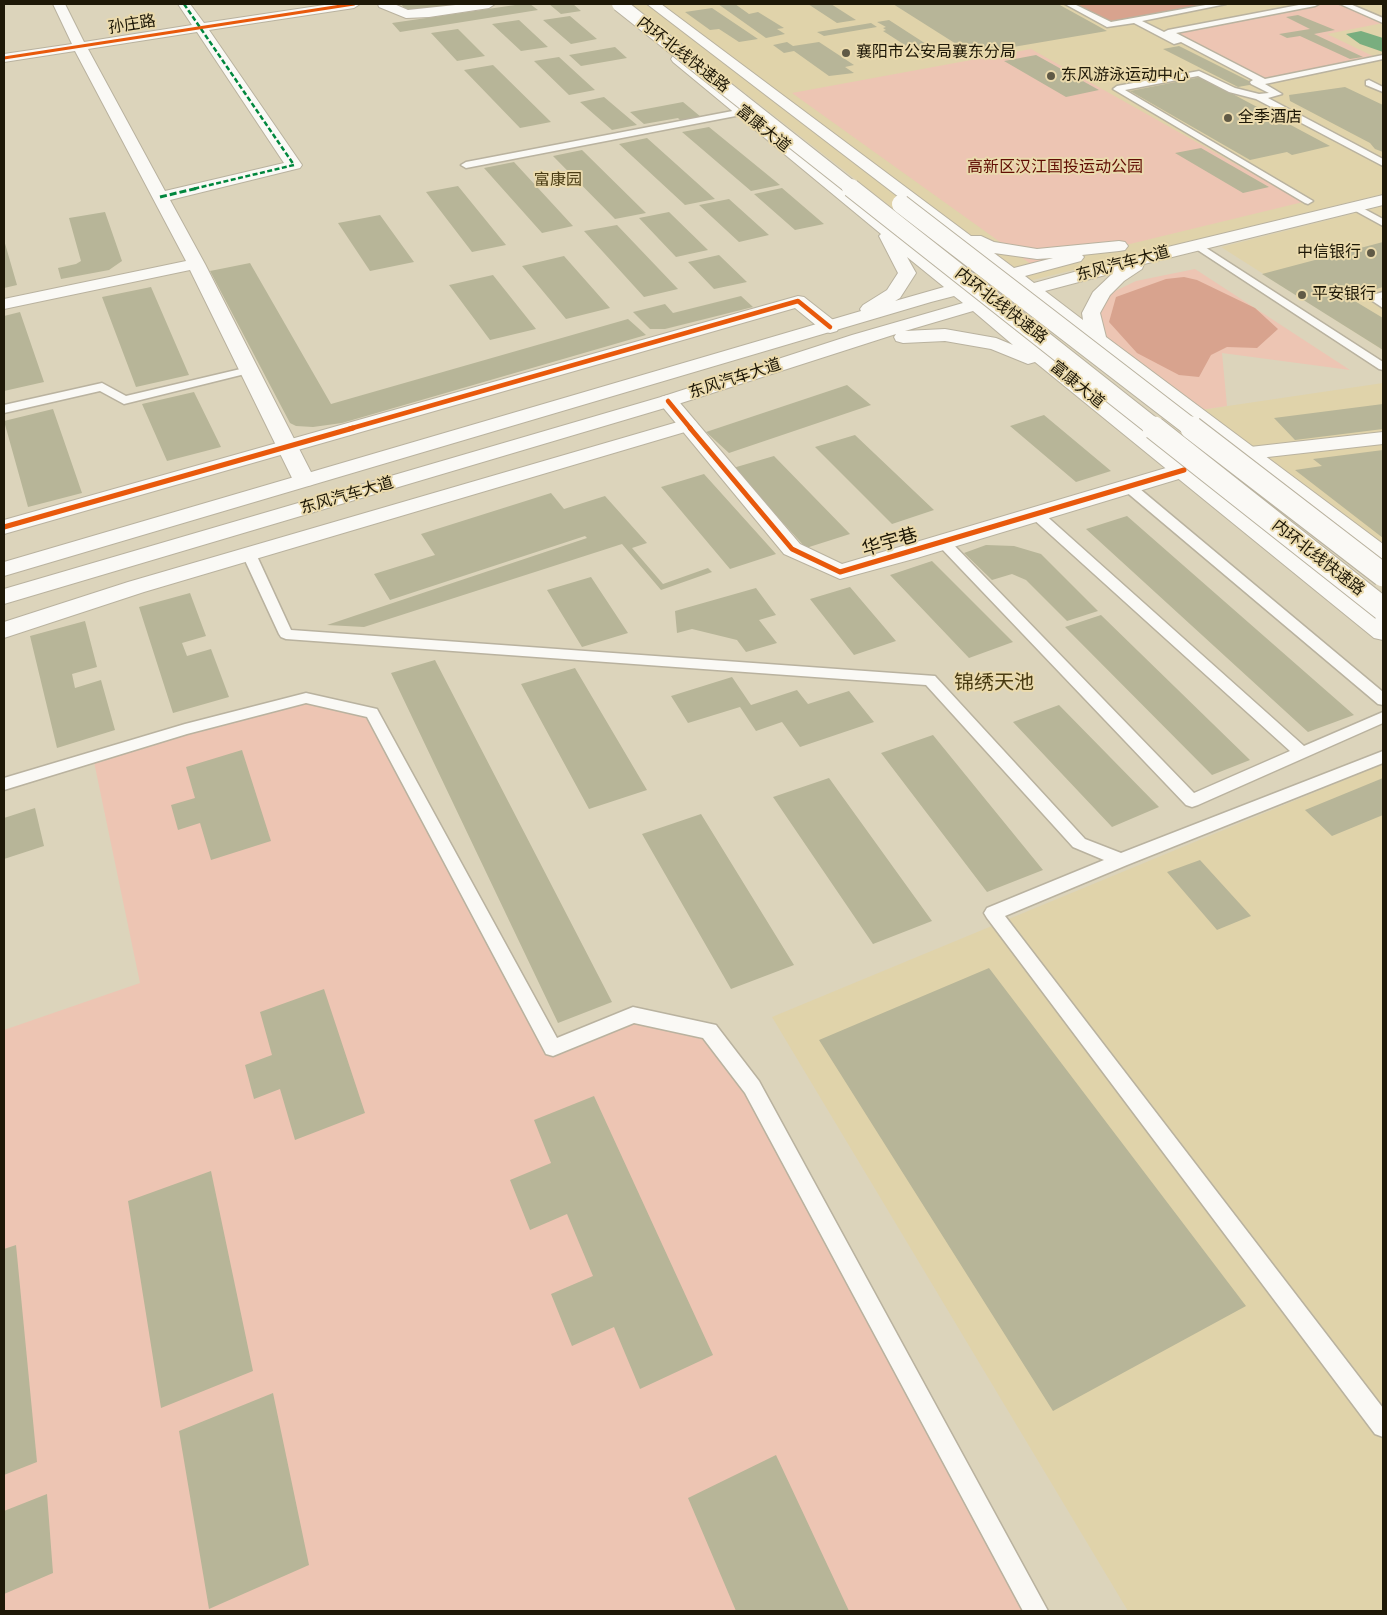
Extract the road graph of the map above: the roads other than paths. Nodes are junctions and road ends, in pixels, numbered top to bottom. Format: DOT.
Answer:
graph roads {
  1 [pos="59,4"];
  2 [pos="184,4"];
  3 [pos="354,4"];
  4 [pos="384,4"];
  5 [pos="489,4"];
  6 [pos="609,4"];
  7 [pos="618,4"];
  8 [pos="643,4"];
  9 [pos="653,4"];
  10 [pos="1069,4"];
  11 [pos="1222,4"];
  12 [pos="1315,4"];
  13 [pos="1344,4"];
  14 [pos="1159,7"];
  15 [pos="1172,13"];
  16 [pos="1134,20"];
  17 [pos="1383,21"];
  18 [pos="200,28"];
  19 [pos="80,47"];
  20 [pos="1383,57"];
  21 [pos="4,58"];
  22 [pos="1369,83"];
  23 [pos="1383,90"];
  24 [pos="1259,97"];
  25 [pos="743,112"];
  26 [pos="1383,163"];
  27 [pos="466,165"];
  28 [pos="160,196"];
  29 [pos="1327,196"];
  30 [pos="1383,200"];
  31 [pos="1308,201"];
  32 [pos="1285,206"];
  33 [pos="1354,207"];
  34 [pos="943,224"];
  35 [pos="1383,224"];
  36 [pos="884,228"];
  37 [pos="1197,245"];
  38 [pos="1148,258"];
  39 [pos="196,264"];
  40 [pos="1010,274"];
  41 [pos="958,289"];
  42 [pos="1030,289"];
  43 [pos="1383,295"];
  44 [pos="4,304"];
  45 [pos="976,304"];
  46 [pos="1383,305"];
  47 [pos="830,327"];
  48 [pos="854,330"];
  49 [pos="1096,339"];
  50 [pos="1383,367"];
  51 [pos="249,370"];
  52 [pos="1064,375"];
  53 [pos="668,401"];
  54 [pos="4,409"];
  55 [pos="688,425"];
  56 [pos="1383,438"];
  57 [pos="287,447"];
  58 [pos="1250,453"];
  59 [pos="1184,470"];
  60 [pos="304,480"];
  61 [pos="1129,487"];
  62 [pos="1037,514"];
  63 [pos="4,527"];
  64 [pos="944,543"];
  65 [pos="249,554"];
  66 [pos="1383,555"];
  67 [pos="4,569"];
  68 [pos="1383,575"];
  69 [pos="4,597"];
  70 [pos="1383,609"];
  71 [pos="4,630"];
  72 [pos="1383,632"];
  73 [pos="1383,700"];
  74 [pos="1383,717"];
  75 [pos="1302,753"];
  76 [pos="1383,757"];
  77 [pos="4,784"];
  78 [pos="1122,860"];
  79 [pos="1383,1426"];
  80 [pos="1036,1611"];
  1 -- 19 [label="main road"];
  2 -- 18 [label="main road"];
  3 -- 18 [label="main road, 孙庄路"];
  4 -- 5 [label="main road"];
  6 -- 25 [label="main road, 富康大道"];
  7 -- 70 [label="main road, 内环北线快速路, bridge"];
  8 -- 68 [label="main road, 内环北线快速路, bridge"];
  9 -- 34 [label="main road, 富康大道"];
  10 -- 16 [label="lane"];
  11 -- 15 [label="lane"];
  12 -- 20 [label="lane"];
  13 -- 17 [label="lane"];
  14 -- 15 [label="lane"];
  15 -- 16 [label="lane"];
  16 -- 24 [label="lane"];
  18 -- 19 [label="main road, 孙庄路"];
  18 -- 28 [label="main road"];
  19 -- 21 [label="main road, 孙庄路"];
  19 -- 28 [label="main road"];
  22 -- 23 [label="lane"];
  24 -- 26 [label="lane"];
  24 -- 31 [label="lane"];
  25 -- 27 [label="lane"];
  25 -- 36 [label="main road, 富康大道"];
  28 -- 39 [label="main road"];
  29 -- 31 [label="main road"];
  30 -- 33 [label="main road, 东风汽车大道"];
  31 -- 32 [label="main road"];
  33 -- 35 [label="lane"];
  33 -- 37 [label="main road, 东风汽车大道"];
  34 -- 40 [label="main road, 富康大道"];
  34 -- 40 [label="main road, 东风汽车大道"];
  36 -- 41 [label="main road, 富康大道"];
  36 -- 48 [label="main road"];
  37 -- 38 [label="main road, 东风汽车大道"];
  37 -- 50 [label="lane"];
  38 -- 42 [label="main road, 东风汽车大道"];
  38 -- 49 [label="main road"];
  39 -- 44 [label="main road"];
  39 -- 51 [label="main road"];
  40 -- 41 [label="main road, 东风汽车大道"];
  40 -- 42 [label="main road, 富康大道"];
  41 -- 45 [label="main road, 富康大道"];
  41 -- 48 [label="main road, 东风汽车大道"];
  42 -- 45 [label="main road, 东风汽车大道"];
  42 -- 49 [label="main road, 富康大道"];
  43 -- 46 [label="lane"];
  45 -- 48 [label="main road, 东风汽车大道"];
  45 -- 52 [label="main road, 富康大道"];
  47 -- 48 [label="main road, 东风汽车大道"];
  47 -- 57 [label="main road"];
  47 -- 60 [label="main road, 东风汽车大道"];
  48 -- 52 [label="main road"];
  48 -- 53 [label="main road, 东风汽车大道"];
  49 -- 58 [label="main road, 富康大道"];
  51 -- 54 [label="lane"];
  51 -- 57 [label="main road"];
  52 -- 59 [label="main road, 富康大道"];
  53 -- 55 [label="main road, 华宇巷"];
  53 -- 69 [label="main road, 东风汽车大道"];
  55 -- 64 [label="main road, 华宇巷"];
  55 -- 65 [label="main road"];
  56 -- 58 [label="main road"];
  57 -- 60 [label="main road"];
  57 -- 63 [label="main road"];
  58 -- 66 [label="main road, 富康大道"];
  59 -- 61 [label="main road, 华宇巷"];
  59 -- 72 [label="main road, 富康大道"];
  60 -- 67 [label="main road, 东风汽车大道"];
  61 -- 62 [label="main road, 华宇巷"];
  61 -- 73 [label="lane"];
  62 -- 64 [label="main road, 华宇巷"];
  62 -- 75 [label="lane"];
  64 -- 75 [label="lane"];
  65 -- 71 [label="main road"];
  65 -- 78 [label="lane"];
  74 -- 75 [label="lane"];
  76 -- 78 [label="lane"];
  77 -- 80 [label="lane"];
  78 -- 79 [label="lane"];
}
